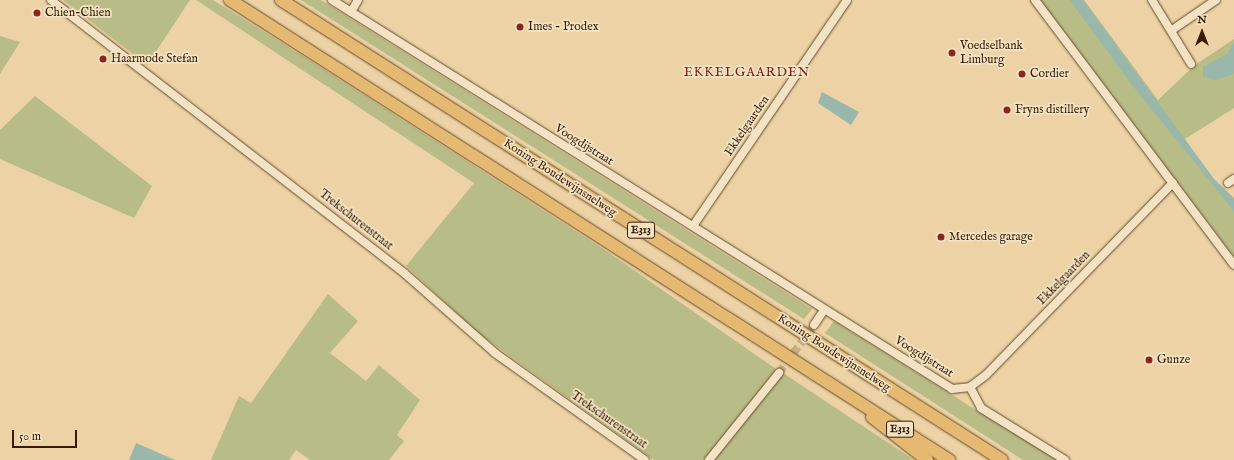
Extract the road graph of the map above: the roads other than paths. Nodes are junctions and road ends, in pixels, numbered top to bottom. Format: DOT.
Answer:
graph roads {
  1 [pos="51,0"];
  2 [pos="230,0"];
  3 [pos="281,0"];
  4 [pos="332,0"];
  5 [pos="358,0"];
  6 [pos="848,0"];
  7 [pos="1035,0"];
  8 [pos="1152,0"];
  9 [pos="1216,0"];
  10 [pos="351,12"];
  11 [pos="1172,30"];
  12 [pos="1191,64"];
  13 [pos="1173,183"];
  14 [pos="693,226"];
  15 [pos="1234,264"];
  16 [pos="824,310"];
  17 [pos="814,325"];
  18 [pos="779,373"];
  19 [pos="970,387"];
  20 [pos="850,397"];
  21 [pos="645,460"];
  22 [pos="709,460"];
  23 [pos="927,460"];
  24 [pos="949,460"];
  25 [pos="1002,460"];
  26 [pos="1065,460"];
  1 -- 21 [label="street, Trekschurenstraat"];
  2 -- 20 [label="highway, E313"];
  3 -- 25 [label="highway, Koning Boudewijnsnelweg / E313"];
  4 -- 10 [label="street, Voogdijstraat"];
  5 -- 10 [label="street"];
  6 -- 14 [label="street, Ekkelgaarden"];
  7 -- 13 [label="street"];
  8 -- 11 [label="street"];
  9 -- 11 [label="street"];
  10 -- 14 [label="street, Voogdijstraat"];
  11 -- 12 [label="street"];
  13 -- 15 [label="street"];
  13 -- 19 [label="street, Ekkelgaarden"];
  14 -- 16 [label="street, Voogdijstraat"];
  16 -- 17 [label="street"];
  16 -- 19 [label="street, Voogdijstraat"];
  18 -- 22 [label="street"];
  19 -- 26 [label="street"];
  20 -- 23 [label="highway"];
  20 -- 24 [label="highway, E313"];
}
